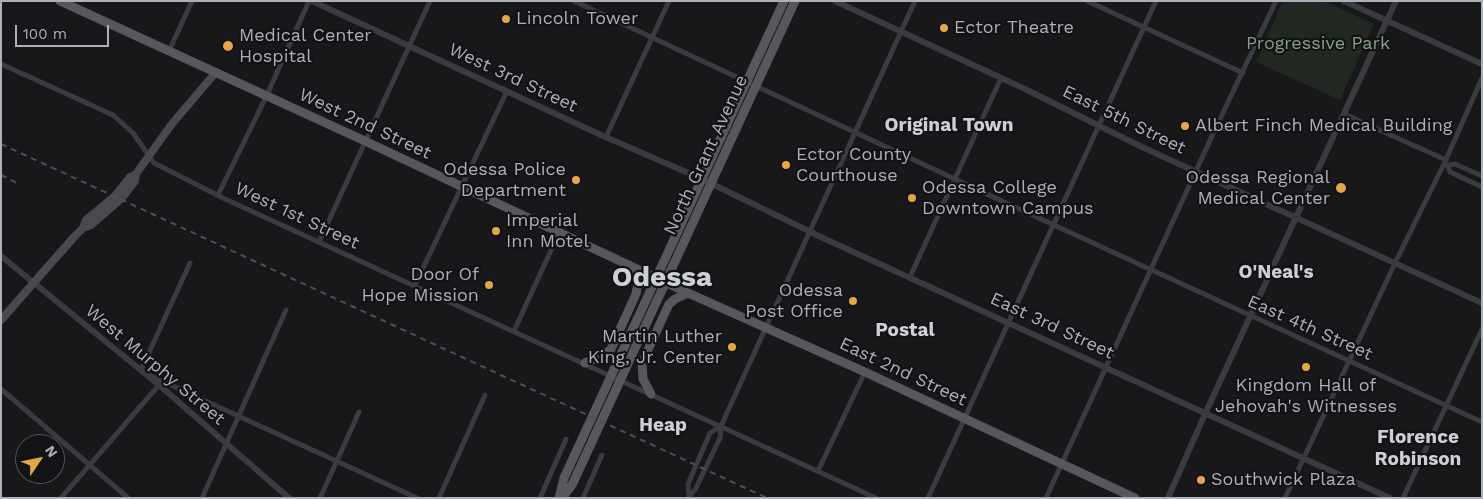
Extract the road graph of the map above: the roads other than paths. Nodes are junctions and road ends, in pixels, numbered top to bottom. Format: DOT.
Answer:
graph roads {
  1 [pos="192,1"];
  2 [pos="310,1"];
  3 [pos="430,1"];
  4 [pos="574,1"];
  5 [pos="669,1"];
  6 [pos="784,1"];
  7 [pos="795,1"];
  8 [pos="835,1"];
  9 [pos="915,1"];
  10 [pos="1087,1"];
  11 [pos="1156,1"];
  12 [pos="1276,1"];
  13 [pos="1344,1"];
  14 [pos="1396,1"];
  15 [pos="66,2"];
  16 [pos="1387,21"];
  17 [pos="1144,27"];
  18 [pos="901,32"];
  19 [pos="652,37"];
  20 [pos="409,46"];
  21 [pos="169,51"];
  22 [pos="1,64"];
  23 [pos="1482,64"];
  24 [pos="216,72"];
  25 [pos="1243,73"];
  26 [pos="1001,78"];
  27 [pos="1482,78"];
  28 [pos="747,82"];
  29 [pos="756,86"];
  30 [pos="507,92"];
  31 [pos="266,97"];
  32 [pos="1344,114"];
  33 [pos="1099,126"];
  34 [pos="856,133"];
  35 [pos="606,137"];
  36 [pos="365,141"];
  37 [pos="149,156"];
  38 [pos="1446,163"];
  39 [pos="1196,172"];
  40 [pos="1482,176"];
  41 [pos="702,179"];
  42 [pos="955,179"];
  43 [pos="711,183"];
  44 [pos="463,187"];
  45 [pos="1482,187"];
  46 [pos="218,195"];
  47 [pos="1296,217"];
  48 [pos="1053,225"];
  49 [pos="810,232"];
  50 [pos="559,233"];
  51 [pos="319,242"];
  52 [pos="1,256"];
  53 [pos="190,263"];
  54 [pos="1395,263"];
  55 [pos="629,265"];
  56 [pos="1151,270"];
  57 [pos="656,277"];
  58 [pos="910,277"];
  59 [pos="33,282"];
  60 [pos="665,282"];
  61 [pos="415,286"];
  62 [pos="688,293"];
  63 [pos="1482,303"];
  64 [pos="286,310"];
  65 [pos="1250,316"];
  66 [pos="1,320"];
  67 [pos="1008,323"];
  68 [pos="766,328"];
  69 [pos="1482,329"];
  70 [pos="514,331"];
  71 [pos="1349,361"];
  72 [pos="585,363"];
  73 [pos="1106,368"];
  74 [pos="142,371"];
  75 [pos="866,372"];
  76 [pos="159,385"];
  77 [pos="1,389"];
  78 [pos="651,394"];
  79 [pos="485,395"];
  80 [pos="1446,405"];
  81 [pos="359,412"];
  82 [pos="1205,414"];
  83 [pos="240,416"];
  84 [pos="964,419"];
  85 [pos="1482,422"];
  86 [pos="721,426"];
  87 [pos="566,440"];
  88 [pos="227,444"];
  89 [pos="602,454"];
  90 [pos="1303,459"];
  91 [pos="337,461"];
  92 [pos="1062,464"];
  93 [pos="90,465"];
  94 [pos="818,471"];
  95 [pos="689,497"];
  96 [pos="61,498"];
  97 [pos="128,498"];
  98 [pos="202,498"];
  99 [pos="289,498"];
  100 [pos="320,498"];
  101 [pos="417,498"];
  102 [pos="439,498"];
  103 [pos="540,498"];
  104 [pos="561,498"];
  105 [pos="583,498"];
  106 [pos="876,498"];
  107 [pos="928,498"];
  108 [pos="1046,498"];
  109 [pos="1134,498"];
  110 [pos="1168,498"];
  111 [pos="1285,498"];
  112 [pos="1390,498"];
  113 [pos="1403,498"];
  1 -- 21 [label="street"];
  2 -- 20 [label="street, West 3rd Street"];
  2 -- 31 [label="street"];
  3 -- 20 [label="street"];
  4 -- 19 [label="street, East 4th Street"];
  5 -- 19 [label="street"];
  6 -- 28 [label="main road, North Grant Avenue"];
  7 -- 29 [label="main road, North Grant Avenue"];
  8 -- 18 [label="street, East 5th Street"];
  9 -- 18 [label="street"];
  10 -- 17 [label="street"];
  11 -- 17 [label="street"];
  12 -- 25 [label="street"];
  13 -- 16 [label="street"];
  14 -- 16 [label="street"];
  15 -- 21 [label="main road, West 2nd Street"];
  16 -- 23 [label="street"];
  16 -- 32 [label="street"];
  17 -- 25 [label="street"];
  17 -- 33 [label="street"];
  18 -- 26 [label="street, East 5th Street"];
  18 -- 34 [label="street"];
  19 -- 28 [label="street, East 4th Street"];
  19 -- 35 [label="street"];
  20 -- 30 [label="street, West 3rd Street"];
  20 -- 36 [label="street"];
  21 -- 24 [label="main road, West 2nd Street"];
  22 -- 37 [label="street, West 1st Street"];
  24 -- 31 [label="main road, West 2nd Street"];
  24 -- 37 [label="main road"];
  25 -- 39 [label="street"];
  26 -- 33 [label="street, East 5th Street"];
  26 -- 42 [label="street"];
  27 -- 38 [label="street"];
  28 -- 29 [label="street, East 4th Street"];
  28 -- 41 [label="main road, North Grant Avenue"];
  29 -- 34 [label="street, East 4th Street"];
  29 -- 43 [label="main road, North Grant Avenue"];
  30 -- 35 [label="street, West 3rd Street"];
  30 -- 44 [label="street"];
  31 -- 36 [label="main road, West 2nd Street"];
  31 -- 46 [label="street"];
  32 -- 38 [label="street"];
  32 -- 47 [label="street"];
  33 -- 39 [label="street, East 5th Street"];
  33 -- 48 [label="street"];
  34 -- 42 [label="street, East 4th Street"];
  34 -- 49 [label="street"];
  35 -- 41 [label="street, West 3rd Street"];
  36 -- 44 [label="main road, West 2nd Street"];
  36 -- 51 [label="street"];
  37 -- 46 [label="street, West 1st Street"];
  37 -- 59 [label="main road"];
  38 -- 40 [label="street"];
  38 -- 45 [label="street"];
  38 -- 54 [label="street"];
  39 -- 47 [label="street, East 5th Street"];
  39 -- 56 [label="street"];
  41 -- 43 [label="street, East 3rd Street"];
  41 -- 57 [label="main road, North Grant Avenue"];
  42 -- 48 [label="street, East 4th Street"];
  42 -- 58 [label="street"];
  43 -- 49 [label="street, East 3rd Street"];
  43 -- 60 [label="main road, North Grant Avenue"];
  44 -- 50 [label="main road, West 2nd Street"];
  44 -- 61 [label="street"];
  46 -- 51 [label="street, West 1st Street"];
  47 -- 54 [label="street, East 5th Street"];
  47 -- 65 [label="street"];
  48 -- 56 [label="street, East 4th Street"];
  48 -- 67 [label="street"];
  49 -- 58 [label="street, East 3rd Street"];
  49 -- 68 [label="street"];
  50 -- 55 [label="main road, West 2nd Street"];
  50 -- 70 [label="street"];
  51 -- 61 [label="street, West 1st Street"];
  52 -- 59 [label="street, West Murphy Street"];
  53 -- 74 [label="street"];
  54 -- 63 [label="street, East 5th Street"];
  54 -- 71 [label="street"];
  55 -- 57 [label="main road, West 2nd Street"];
  55 -- 72 [label="main road"];
  56 -- 65 [label="street, East 4th Street"];
  56 -- 73 [label="street"];
  57 -- 60 [label="main road, East 2nd Street"];
  57 -- 104 [label="main road, North Grant Avenue"];
  58 -- 67 [label="street, East 3rd Street"];
  59 -- 66 [label="main road"];
  59 -- 74 [label="street, West Murphy Street"];
  60 -- 62 [label="main road, East 2nd Street"];
  60 -- 104 [label="main road, North Grant Avenue"];
  61 -- 70 [label="street, West 1st Street"];
  62 -- 68 [label="main road, East 2nd Street"];
  62 -- 78 [label="main road"];
  64 -- 83 [label="street"];
  65 -- 71 [label="street, East 4th Street"];
  65 -- 82 [label="street"];
  67 -- 73 [label="street, East 3rd Street"];
  67 -- 84 [label="street"];
  68 -- 75 [label="main road, East 2nd Street"];
  68 -- 86 [label="street"];
  69 -- 80 [label="street"];
  70 -- 72 [label="street, West 1st Street"];
  71 -- 80 [label="street, East 4th Street"];
  71 -- 90 [label="street"];
  72 -- 78 [label="street, West 1st Street"];
  73 -- 82 [label="street, East 3rd Street"];
  73 -- 92 [label="street"];
  74 -- 76 [label="street, West Murphy Street"];
  74 -- 83 [label="street"];
  75 -- 84 [label="main road, East 2nd Street"];
  75 -- 94 [label="street"];
  76 -- 88 [label="street, West Murphy Street"];
  76 -- 93 [label="street"];
  77 -- 93 [label="street"];
  78 -- 86 [label="street, West 1st Street"];
  79 -- 102 [label="street"];
  80 -- 85 [label="street, East 4th Street"];
  80 -- 113 [label="street"];
  81 -- 91 [label="street"];
  82 -- 90 [label="street, East 3rd Street"];
  82 -- 110 [label="street"];
  83 -- 88 [label="street"];
  83 -- 91 [label="street"];
  84 -- 92 [label="main road, East 2nd Street"];
  84 -- 107 [label="street"];
  86 -- 94 [label="street, West 1st Street"];
  86 -- 95 [label="street"];
  86 -- 95 [label="street"];
  87 -- 103 [label="street"];
  88 -- 98 [label="street"];
  88 -- 99 [label="street, West Murphy Street"];
  89 -- 105 [label="street"];
  90 -- 111 [label="street"];
  90 -- 112 [label="street, East 3rd Street"];
  91 -- 100 [label="street"];
  91 -- 101 [label="street"];
  92 -- 108 [label="street"];
  92 -- 109 [label="main road, East 2nd Street"];
  93 -- 96 [label="street"];
  93 -- 97 [label="street"];
  94 -- 106 [label="street, West 1st Street"];
}
